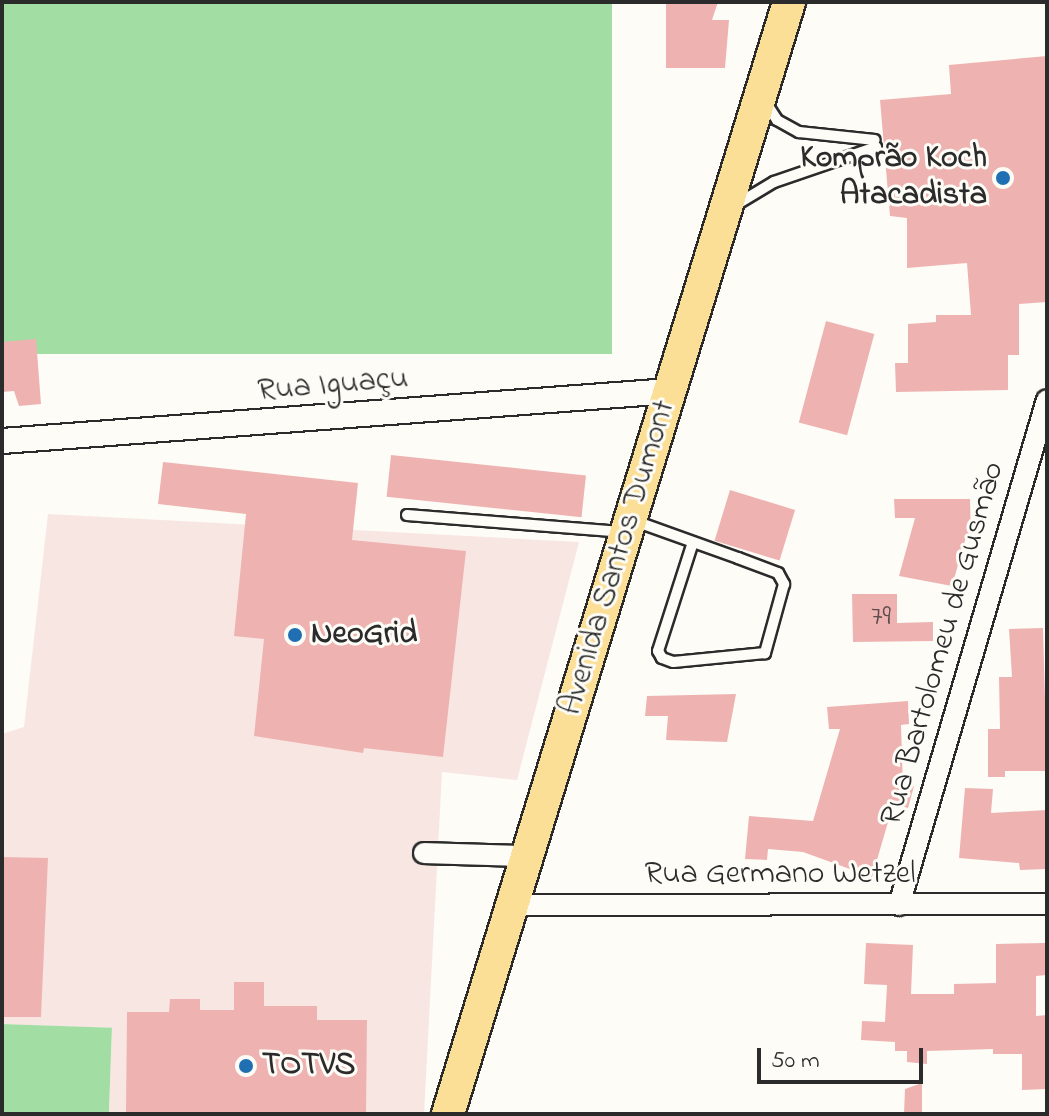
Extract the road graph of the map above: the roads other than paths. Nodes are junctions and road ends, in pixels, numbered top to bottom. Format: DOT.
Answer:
graph roads {
  1 [pos="789,2"];
  2 [pos="761,94"];
  3 [pos="725,211"];
  4 [pos="670,391"];
  5 [pos="1047,400"];
  6 [pos="2,441"];
  7 [pos="407,515"];
  8 [pos="628,526"];
  9 [pos="693,542"];
  10 [pos="424,853"];
  11 [pos="528,856"];
  12 [pos="1047,904"];
  13 [pos="512,905"];
  14 [pos="899,905"];
  15 [pos="448,1114"];
  1 -- 2 [label="main road, Avenida Santos Dumont"];
  2 -- 3 [label="main road, Avenida Santos Dumont"];
  2 -- 3 [label="lane"];
  3 -- 4 [label="main road, Avenida Santos Dumont"];
  4 -- 6 [label="street, Rua Iguaçu"];
  4 -- 8 [label="main road, Avenida Santos Dumont"];
  5 -- 14 [label="street, Rua Bartolomeu de Gusmão"];
  7 -- 8 [label="lane"];
  8 -- 9 [label="lane"];
  8 -- 11 [label="main road, Avenida Santos Dumont"];
  9 -- 9 [label="lane"];
  10 -- 11 [label="street"];
  11 -- 13 [label="main road, Avenida Santos Dumont"];
  12 -- 14 [label="street, Rua Germano Wetzel"];
  13 -- 14 [label="street, Rua Germano Wetzel"];
  13 -- 15 [label="main road, Avenida Santos Dumont"];
}
